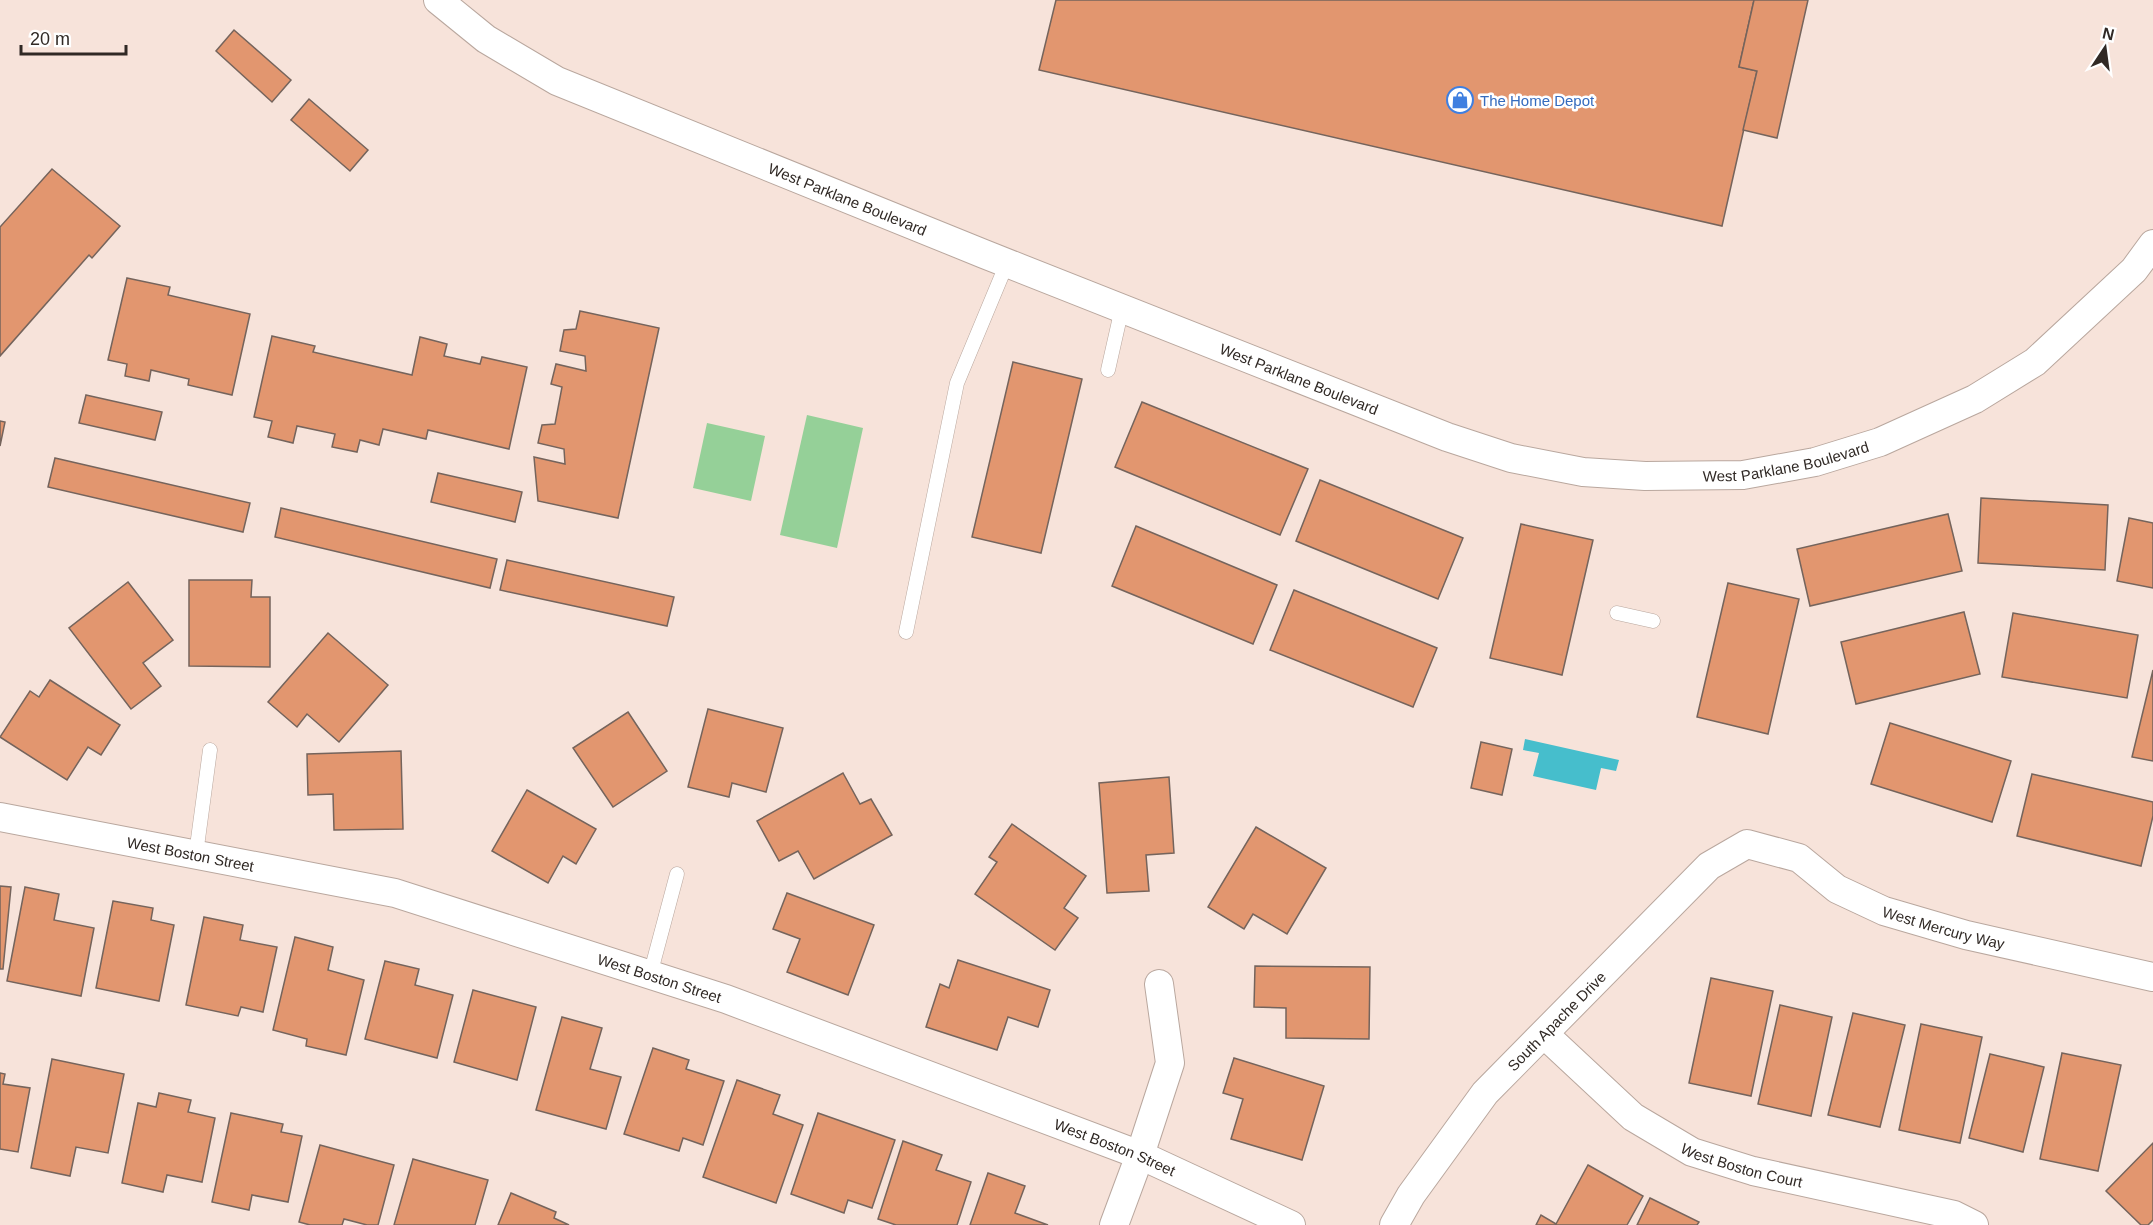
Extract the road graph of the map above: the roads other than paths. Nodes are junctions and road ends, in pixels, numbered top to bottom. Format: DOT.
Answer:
graph roads {
  1 [pos="438,0"];
  2 [pos="2153,244"];
  3 [pos="1007,263"];
  4 [pos="1122,308"];
  5 [pos="1108,370"];
  6 [pos="1617,613"];
  7 [pos="1653,621"];
  8 [pos="906,632"];
  9 [pos="210,750"];
  10 [pos="0,817"];
  11 [pos="1747,844"];
  12 [pos="196,855"];
  13 [pos="677,874"];
  14 [pos="650,975"];
  15 [pos="2153,977"];
  16 [pos="1159,984"];
  17 [pos="1544,1034"];
  18 [pos="1140,1155"];
  19 [pos="1114,1225"];
  20 [pos="1291,1225"];
  21 [pos="1394,1225"];
  22 [pos="1974,1225"];
  1 -- 3 [label="street, West Parklane Boulevard"];
  2 -- 4 [label="street, West Parklane Boulevard"];
  3 -- 4 [label="street, West Parklane Boulevard"];
  3 -- 8 [label="lane"];
  4 -- 5 [label="lane"];
  6 -- 7 [label="lane"];
  9 -- 12 [label="lane"];
  10 -- 12 [label="street, West Boston Street"];
  11 -- 15 [label="street, West Mercury Way"];
  11 -- 17 [label="street, South Apache Drive"];
  12 -- 14 [label="street, West Boston Street"];
  13 -- 14 [label="lane"];
  14 -- 18 [label="street, West Boston Street"];
  16 -- 18 [label="street"];
  17 -- 21 [label="street, South Apache Drive"];
  17 -- 22 [label="street, West Boston Court"];
  18 -- 19 [label="street"];
  18 -- 20 [label="street, West Boston Street"];
}
